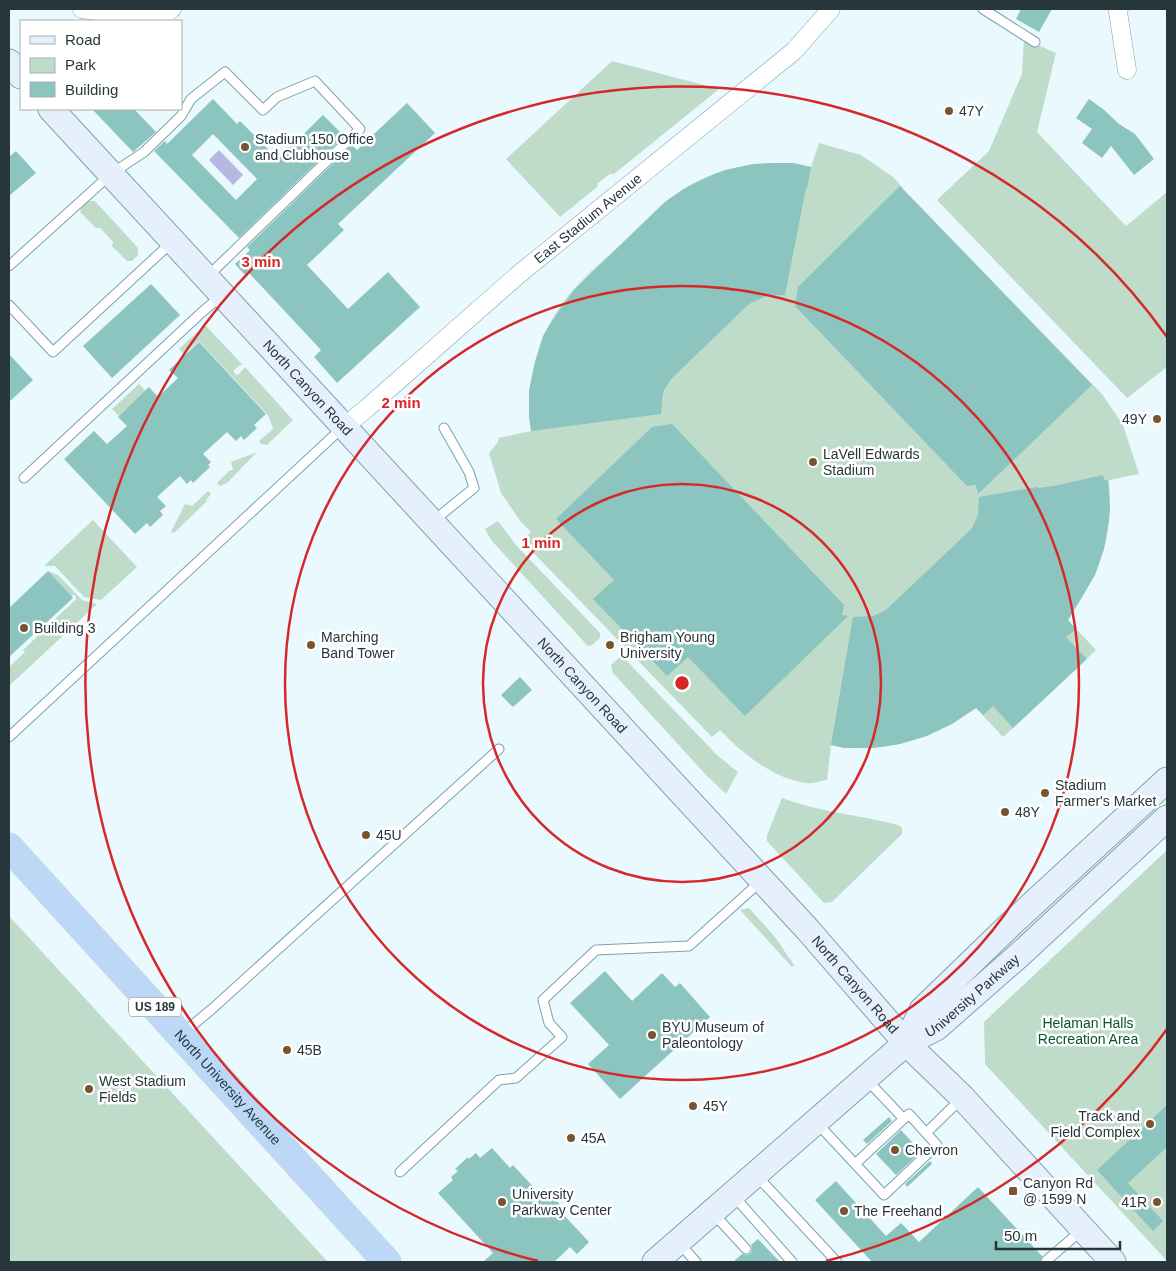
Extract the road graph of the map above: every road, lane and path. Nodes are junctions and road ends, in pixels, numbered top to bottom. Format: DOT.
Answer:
graph roads {
  1 [pos="82,9"];
  2 [pos="172,9"];
  3 [pos="831,9"];
  4 [pos="983,9"];
  5 [pos="1119,9"];
  6 [pos="1034,42"];
  7 [pos="9,62"];
  8 [pos="1127,70"];
  9 [pos="20,75"];
  10 [pos="52,110"];
  11 [pos="111,174"];
  12 [pos="173,241"];
  13 [pos="9,266"];
  14 [pos="215,286"];
  15 [pos="9,304"];
  16 [pos="344,426"];
  17 [pos="444,428"];
  18 [pos="24,478"];
  19 [pos="432,522"];
  20 [pos="9,737"];
  21 [pos="499,749"];
  22 [pos="1167,780"];
  23 [pos="1167,818"];
  24 [pos="9,847"];
  25 [pos="762,880"];
  26 [pos="180,1035"];
  27 [pos="906,1043"];
  28 [pos="865,1078"];
  29 [pos="962,1097"];
  30 [pos="904,1119"];
  31 [pos="815,1121"];
  32 [pos="926,1133"];
  33 [pos="855,1164"];
  34 [pos="400,1172"];
  35 [pos="755,1174"];
  36 [pos="732,1194"];
  37 [pos="712,1212"];
  38 [pos="1083,1229"];
  39 [pos="678,1242"];
  40 [pos="746,1249"];
  41 [pos="1105,1257"];
  42 [pos="1046,1261"];
  43 [pos="387,1262"];
  44 [pos="655,1262"];
  45 [pos="696,1262"];
  46 [pos="792,1262"];
  47 [pos="837,1262"];
  1 -- 2 [label="street"];
  3 -- 16 [label="street, East Stadium Avenue"];
  4 -- 6 [label="lane"];
  5 -- 8 [label="street"];
  7 -- 9 [label="main road"];
  10 -- 11 [label="main road, North Canyon Road"];
  11 -- 12 [label="main road, North Canyon Road"];
  11 -- 13 [label="lane"];
  11 -- 14 [label="lane"];
  12 -- 14 [label="main road, North Canyon Road"];
  12 -- 15 [label="lane"];
  14 -- 16 [label="main road, North Canyon Road"];
  14 -- 18 [label="lane"];
  16 -- 19 [label="main road, North Canyon Road"];
  16 -- 20 [label="lane"];
  17 -- 19 [label="lane"];
  19 -- 25 [label="main road, North Canyon Road"];
  21 -- 26 [label="lane"];
  22 -- 27 [label="main road"];
  23 -- 27 [label="main road, University Parkway"];
  24 -- 26 [label="highway, North University Avenue / US 189"];
  25 -- 27 [label="main road, North Canyon Road"];
  25 -- 34 [label="lane"];
  26 -- 43 [label="highway, North University Avenue / US 189"];
  27 -- 28 [label="main road, University Parkway"];
  27 -- 29 [label="main road, North Canyon Road"];
  28 -- 30 [label="lane"];
  28 -- 31 [label="main road, University Parkway"];
  29 -- 32 [label="lane"];
  29 -- 38 [label="main road, North Canyon Road"];
  30 -- 32 [label="lane"];
  30 -- 33 [label="lane"];
  31 -- 33 [label="lane"];
  31 -- 35 [label="main road, University Parkway"];
  32 -- 33 [label="lane"];
  35 -- 36 [label="main road, University Parkway"];
  35 -- 47 [label="lane"];
  36 -- 37 [label="main road, University Parkway"];
  36 -- 46 [label="lane"];
  37 -- 39 [label="main road, University Parkway"];
  37 -- 40 [label="lane"];
  38 -- 41 [label="main road, North Canyon Road"];
  38 -- 42 [label="lane"];
  39 -- 44 [label="main road, University Parkway"];
  39 -- 45 [label="lane"];
}
